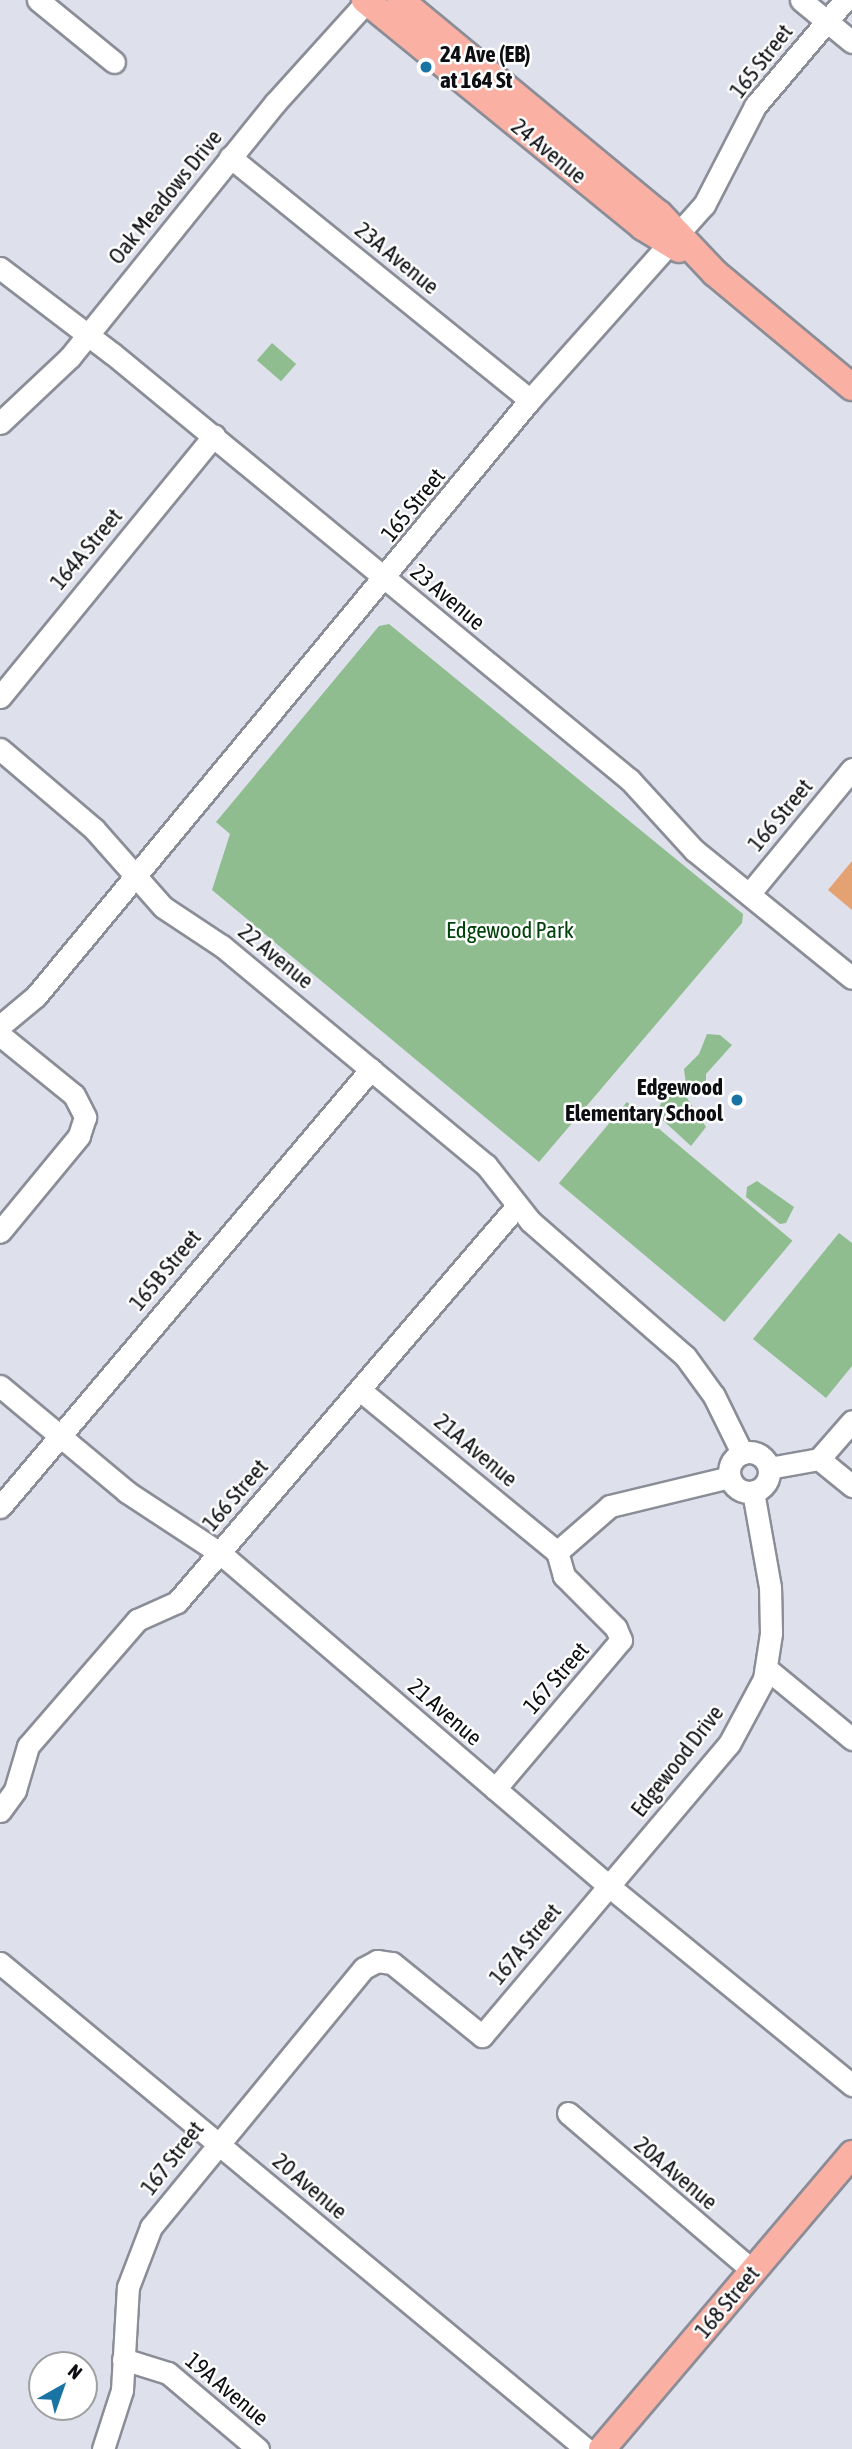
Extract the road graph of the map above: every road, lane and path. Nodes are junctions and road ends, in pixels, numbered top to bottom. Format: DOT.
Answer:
graph roads {
  1 [pos="38,0"];
  2 [pos="400,0"];
  3 [pos="801,0"];
  4 [pos="845,0"];
  5 [pos="367,1"];
  6 [pos="827,21"];
  7 [pos="852,42"];
  8 [pos="114,62"];
  9 [pos="230,157"];
  10 [pos="673,238"];
  11 [pos="0,268"];
  12 [pos="88,335"];
  13 [pos="852,387"];
  14 [pos="530,400"];
  15 [pos="0,423"];
  16 [pos="214,436"];
  17 [pos="386,579"];
  18 [pos="0,697"];
  19 [pos="0,750"];
  20 [pos="852,769"];
  21 [pos="134,880"];
  22 [pos="749,894"];
  23 [pos="852,978"];
  24 [pos="0,1027"];
  25 [pos="0,1035"];
  26 [pos="370,1069"];
  27 [pos="516,1206"];
  28 [pos="0,1232"];
  29 [pos="0,1386"];
  30 [pos="360,1390"];
  31 [pos="852,1421"];
  32 [pos="60,1434"];
  33 [pos="742,1453"];
  34 [pos="819,1459"];
  35 [pos="769,1468"];
  36 [pos="730,1477"];
  37 [pos="852,1486"];
  38 [pos="753,1492"];
  39 [pos="0,1507"];
  40 [pos="557,1552"];
  41 [pos="220,1553"];
  42 [pos="766,1668"];
  43 [pos="852,1739"];
  44 [pos="495,1789"];
  45 [pos="0,1811"];
  46 [pos="610,1887"];
  47 [pos="392,1962"];
  48 [pos="0,1963"];
  49 [pos="852,2085"];
  50 [pos="568,2113"];
  51 [pos="217,2143"];
  52 [pos="852,2154"];
  53 [pos="753,2271"];
  54 [pos="123,2359"];
  55 [pos="103,2449"];
  56 [pos="258,2449"];
  57 [pos="586,2449"];
  58 [pos="602,2449"];
  1 -- 8 [label="street"];
  2 -- 10 [label="main road, 24 Avenue"];
  3 -- 6 [label="street"];
  4 -- 6 [label="street, 165 Street"];
  5 -- 9 [label="street, Oak Meadows Drive"];
  5 -- 10 [label="main road, 24 Avenue"];
  6 -- 7 [label="street"];
  6 -- 10 [label="street, 165 Street"];
  9 -- 12 [label="street, Oak Meadows Drive"];
  9 -- 14 [label="street, 23A Avenue"];
  10 -- 13 [label="main road, 24 Avenue"];
  10 -- 14 [label="street, 165 Street"];
  11 -- 12 [label="street, 23 Avenue"];
  12 -- 15 [label="street, Oak Meadows Drive"];
  12 -- 16 [label="street, 23 Avenue"];
  14 -- 17 [label="street, 165 Street"];
  16 -- 17 [label="street, 23 Avenue"];
  16 -- 18 [label="street, 164A Street"];
  17 -- 21 [label="street, 165 Street"];
  17 -- 22 [label="street, 23 Avenue"];
  19 -- 21 [label="street, 22 Avenue"];
  20 -- 22 [label="street, 166 Street"];
  21 -- 24 [label="street, 165 Street"];
  21 -- 26 [label="street, 22 Avenue"];
  22 -- 23 [label="street, 23 Avenue"];
  25 -- 28 [label="street"];
  26 -- 27 [label="street, 22 Avenue"];
  26 -- 32 [label="street, 165B Street"];
  27 -- 30 [label="street, 166 Street"];
  27 -- 33 [label="street"];
  29 -- 32 [label="street, 21 Avenue"];
  30 -- 40 [label="street, 21A Avenue"];
  30 -- 41 [label="street, 166 Street"];
  31 -- 34 [label="street"];
  32 -- 39 [label="street, 165B Street"];
  32 -- 41 [label="street, 21 Avenue"];
  33 -- 35 [label="street"];
  33 -- 36 [label="street"];
  34 -- 35 [label="street"];
  34 -- 37 [label="street"];
  35 -- 38 [label="street"];
  36 -- 38 [label="street"];
  36 -- 40 [label="street"];
  38 -- 42 [label="street, Edgewood Drive"];
  40 -- 44 [label="street, 167 Street"];
  41 -- 44 [label="street, 21 Avenue"];
  41 -- 45 [label="street, 166 Street"];
  42 -- 43 [label="street"];
  42 -- 46 [label="street, Edgewood Drive"];
  44 -- 46 [label="street, 21 Avenue"];
  46 -- 47 [label="street, 167A Street"];
  46 -- 49 [label="street, 21 Avenue"];
  47 -- 51 [label="street, 167 Street"];
  48 -- 51 [label="street, 20 Avenue"];
  50 -- 53 [label="street, 20A Avenue"];
  51 -- 54 [label="street, 167 Street"];
  51 -- 57 [label="street, 20 Avenue"];
  52 -- 53 [label="main road, 168 Street"];
  53 -- 58 [label="main road, 168 Street"];
  54 -- 55 [label="street, 167 Street"];
  54 -- 56 [label="street, 19A Avenue"];
}
